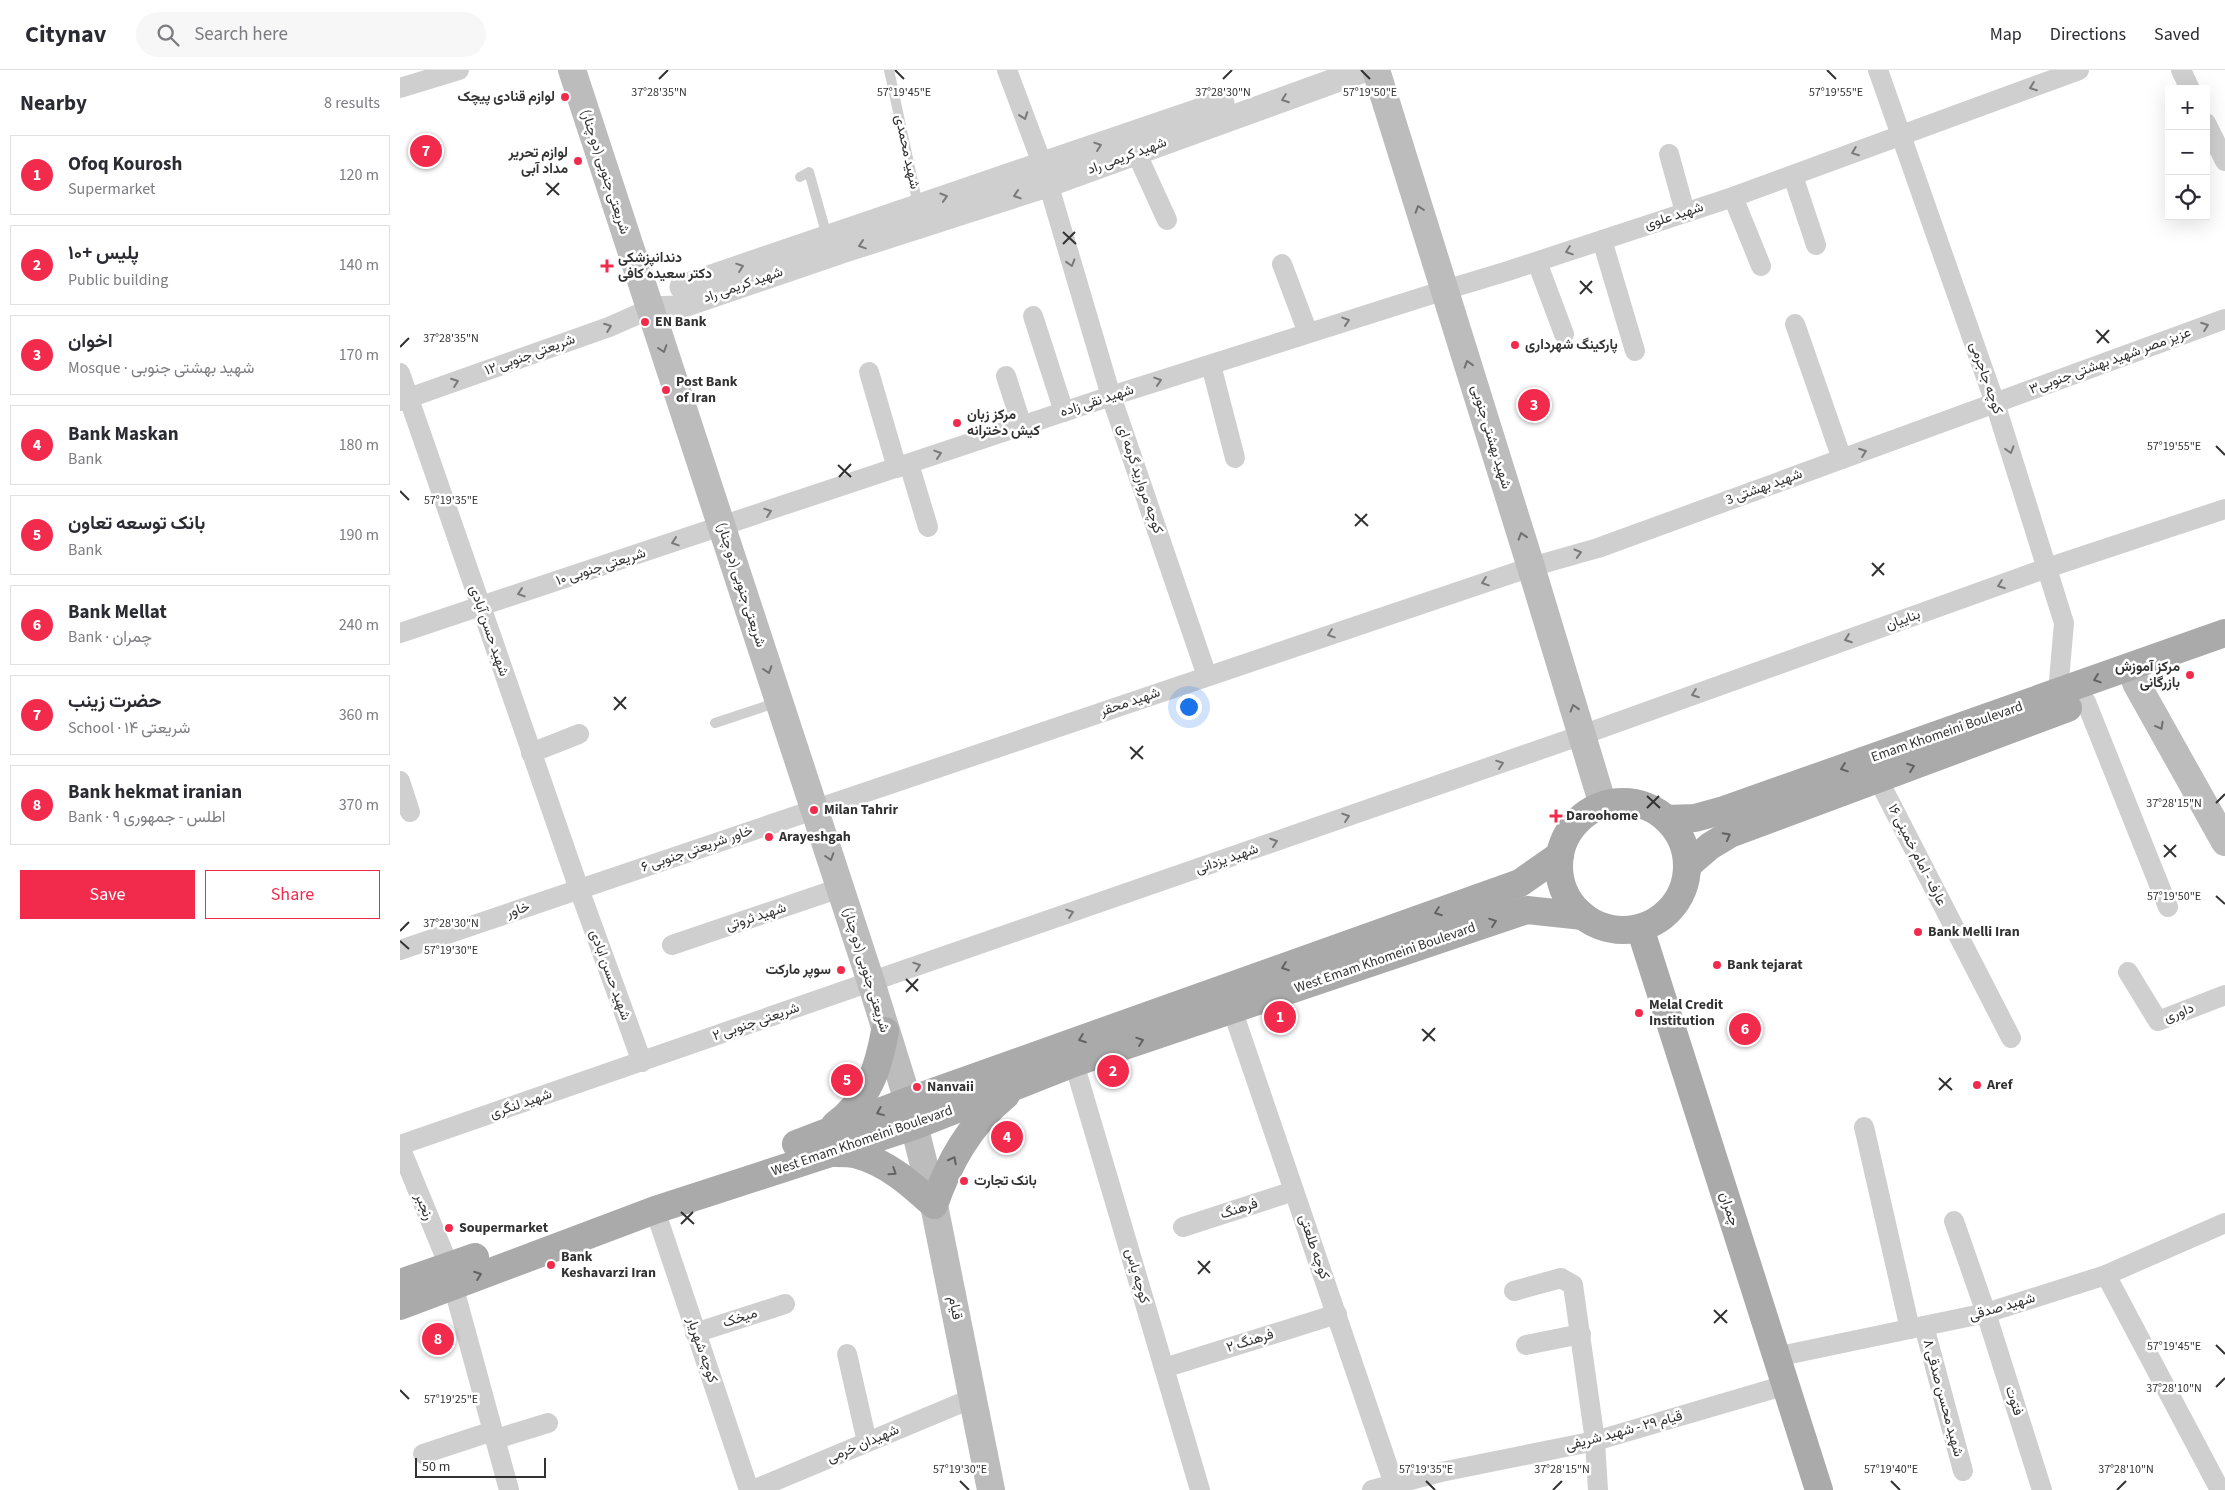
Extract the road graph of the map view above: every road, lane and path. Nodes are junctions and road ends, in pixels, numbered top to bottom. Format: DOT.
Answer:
graph roads {
  1 [pos="459,70"];
  2 [pos="572,70"];
  3 [pos="889,70"];
  4 [pos="1007,70"];
  5 [pos="1317,70"];
  6 [pos="1364,70"];
  7 [pos="1376,70"];
  8 [pos="1878,70"];
  9 [pos="2079,70"];
  10 [pos="2181,70"];
  11 [pos="2188,85"];
  12 [pos="400,88"];
  13 [pos="2210,130"];
  14 [pos="1900,134"];
  15 [pos="1136,152"];
  16 [pos="1669,154"];
  17 [pos="2225,161"];
  18 [pos="1045,175"];
  19 [pos="1793,176"];
  20 [pos="800,177"];
  21 [pos="1733,197"];
  22 [pos="918,205"];
  23 [pos="1685,212"];
  24 [pos="1166,220"];
  25 [pos="827,236"];
  26 [pos="1602,240"];
  27 [pos="1816,245"];
  28 [pos="1537,262"];
  29 [pos="1282,264"];
  30 [pos="1761,266"];
  31 [pos="1445,290"];
  32 [pos="650,309"];
  33 [pos="1033,316"];
  34 [pos="2225,319"];
  35 [pos="1795,324"];
  36 [pos="1308,333"];
  37 [pos="1564,334"];
  38 [pos="1635,351"];
  39 [pos="1211,364"];
  40 [pos="869,372"];
  41 [pos="400,373"];
  42 [pos="1006,376"];
  43 [pos="1111,396"];
  44 [pos="404,400"];
  45 [pos="1996,404"];
  46 [pos="1064,412"];
  47 [pos="1022,426"];
  48 [pos="1235,458"];
  49 [pos="1842,459"];
  50 [pos="903,466"];
  51 [pos="2225,509"];
  52 [pos="722,527"];
  53 [pos="928,527"];
  54 [pos="1531,567"];
  55 [pos="2047,568"];
  56 [pos="480,607"];
  57 [pos="400,633"];
  58 [pos="2225,633"];
  59 [pos="2225,652"];
  60 [pos="1207,676"];
  61 [pos="2136,683"];
  62 [pos="2058,692"];
  63 [pos="779,702"];
  64 [pos="2086,702"];
  65 [pos="715,723"];
  66 [pos="578,734"];
  67 [pos="1582,735"];
  68 [pos="531,753"];
  69 [pos="1878,779"];
  70 [pos="400,781"];
  71 [pos="1603,805"];
  72 [pos="814,809"];
  73 [pos="410,812"];
  74 [pos="1667,818"];
  75 [pos="2225,842"];
  76 [pos="1560,855"];
  77 [pos="1688,865"];
  78 [pos="840,888"];
  79 [pos="579,889"];
  80 [pos="2168,907"];
  81 [pos="1582,916"];
  82 [pos="1640,928"];
  83 [pos="672,945"];
  84 [pos="400,950"];
  85 [pos="2128,972"];
  86 [pos="871,982"];
  87 [pos="2225,996"];
  88 [pos="1232,1009"];
  89 [pos="885,1031"];
  90 [pos="2011,1038"];
  91 [pos="642,1062"];
  92 [pos="1074,1063"];
  93 [pos="1020,1084"];
  94 [pos="911,1114"];
  95 [pos="1864,1127"];
  96 [pos="826,1144"];
  97 [pos="400,1146"];
  98 [pos="1294,1191"];
  99 [pos="934,1205"];
  100 [pos="655,1210"];
  101 [pos="1954,1221"];
  102 [pos="1183,1227"];
  103 [pos="2223,1229"];
  104 [pos="451,1275"];
  105 [pos="2106,1276"];
  106 [pos="400,1283"];
  107 [pos="1514,1291"];
  108 [pos="785,1304"];
  109 [pos="400,1306"];
  110 [pos="1986,1313"];
  111 [pos="1337,1314"];
  112 [pos="1917,1327"];
  113 [pos="696,1333"];
  114 [pos="1581,1334"];
  115 [pos="1526,1345"];
  116 [pos="847,1354"];
  117 [pos="1776,1357"];
  118 [pos="1164,1368"];
  119 [pos="1786,1385"];
  120 [pos="973,1398"];
  121 [pos="548,1423"];
  122 [pos="494,1435"];
  123 [pos="1595,1441"];
  124 [pos="867,1442"];
  125 [pos="423,1454"];
  126 [pos="1963,1471"];
  127 [pos="1396,1487"];
  128 [pos="510,1490"];
  129 [pos="749,1490"];
  130 [pos="753,1490"];
  131 [pos="991,1490"];
  132 [pos="1200,1490"];
  133 [pos="1372,1490"];
  134 [pos="1598,1490"];
  135 [pos="1819,1490"];
  136 [pos="2042,1490"];
  137 [pos="2220,1490"];
  1 -- 12 [label="street"];
  2 -- 32 [label="main road, شریعتی جنوبی (دو چنار)"];
  3 -- 22 [label="lane, شهید محمدی"];
  4 -- 18 [label="street, کوچه مروارید گرمه ای, one-way"];
  18 -- 5 [label="street, شهید کریمی راد, one-way"];
  6 -- 15 [label="street, شهید کریمی راد, one-way"];
  31 -- 7 [label="main road, شهید بهشتی جنوبی, one-way"];
  8 -- 14 [label="street, کوچه جاجرمی"];
  9 -- 14 [label="street, شهید علوی, one-way"];
  10 -- 11 [label="street"];
  13 -- 17 [label="street"];
  14 -- 19 [label="street, شهید علوی, one-way"];
  14 -- 45 [label="street, کوچه جاجرمی"];
  15 -- 18 [label="street, شهید کریمی راد"];
  15 -- 24 [label="street"];
  16 -- 23 [label="street"];
  22 -- 18 [label="street, شهید کریمی راد, one-way"];
  18 -- 32 [label="street, شهید کریمی راد, one-way"];
  18 -- 43 [label="street, کوچه مروارید گرمه ای, one-way"];
  19 -- 21 [label="street, شهید علوی"];
  19 -- 27 [label="street"];
  20 -- 25 [label="lane"];
  21 -- 23 [label="street, شهید علوی"];
  21 -- 30 [label="street"];
  22 -- 25 [label="street, شهید کریمی راد"];
  23 -- 26 [label="street, شهید علوی"];
  32 -- 25 [label="street, شهید کریمی راد, one-way"];
  26 -- 28 [label="street, شهید علوی, one-way"];
  26 -- 38 [label="street"];
  28 -- 31 [label="street, شهید علوی"];
  28 -- 37 [label="street"];
  29 -- 36 [label="street"];
  36 -- 31 [label="street, شهید نقی زاده, one-way"];
  54 -- 31 [label="main road, شهید بهشتی جنوبی, one-way"];
  44 -- 32 [label="street, شریعتی جنوبی ۱۲, one-way"];
  32 -- 52 [label="main road, شریعتی جنوبی (دو چنار), one-way"];
  33 -- 46 [label="street"];
  45 -- 34 [label="street, عزیز مصر شهید بهشتی جنوبی۳, one-way"];
  35 -- 49 [label="street"];
  36 -- 39 [label="street, شهید نقی زاده"];
  43 -- 39 [label="street, شهید نقی زاده, one-way"];
  39 -- 48 [label="street"];
  40 -- 50 [label="street"];
  41 -- 44 [label="street, شهید حسن آبادی"];
  42 -- 47 [label="street"];
  43 -- 46 [label="street, شهید نقی زاده"];
  43 -- 60 [label="street, کوچه مروارید گرمه ای"];
  44 -- 56 [label="street, شهید حسن آبادی"];
  49 -- 45 [label="street, شهید بهشتی 3, one-way"];
  45 -- 55 [label="street, کوچه جاجرمی, one-way"];
  46 -- 47 [label="street, شهید نقی زاده"];
  50 -- 47 [label="street, شهید نقی زاده, one-way"];
  54 -- 49 [label="street, شهید بهشتی 3, one-way"];
  52 -- 50 [label="street, شهید نقی زاده, one-way"];
  50 -- 53 [label="street"];
  51 -- 55 [label="street, بناییان"];
  52 -- 56 [label="street, شریعتی جنوبی ۱۰, one-way"];
  52 -- 63 [label="main road, شریعتی جنوبی (دو چنار), one-way"];
  54 -- 60 [label="street, شهید محقر, one-way"];
  67 -- 54 [label="main road, شهید بهشتی جنوبی, one-way"];
  55 -- 62 [label="street, کوچه جاجرمی"];
  55 -- 67 [label="street, بناییان, one-way"];
  56 -- 57 [label="street, شریعتی جنوبی ۱۰"];
  56 -- 68 [label="street, شهید حسن آبادی"];
  58 -- 62 [label="main road, Emam Khomeini Boulevard, one-way"];
  59 -- 61 [label="main road, Emam Khomeini Boulevard"];
  60 -- 72 [label="street, شهید محقر"];
  61 -- 64 [label="main road, Emam Khomeini Boulevard"];
  61 -- 75 [label="main road, one-way"];
  62 -- 74 [label="main road, Emam Khomeini Boulevard, one-way"];
  63 -- 65 [label="lane"];
  63 -- 72 [label="main road, شریعتی جنوبی (دو چنار)"];
  69 -- 64 [label="main road, Emam Khomeini Boulevard, one-way"];
  64 -- 80 [label="street"];
  66 -- 68 [label="street"];
  67 -- 71 [label="main road, شهید بهشتی جنوبی"];
  86 -- 67 [label="street, شهید یزدانی, one-way"];
  68 -- 79 [label="street, شهید حسن آبادی"];
  77 -- 69 [label="main road, Emam Khomeini Boulevard, one-way"];
  69 -- 90 [label="street, عارف - امام خمینی ۱۶"];
  70 -- 73 [label="street"];
  71 -- 74 [label="main road"];
  71 -- 76 [label="main road"];
  72 -- 78 [label="main road, شریعتی جنوبی (دو چنار), one-way"];
  72 -- 79 [label="street, خاور شریعتی جنوبی ۶"];
  74 -- 77 [label="main road"];
  76 -- 81 [label="main road"];
  76 -- 94 [label="main road, West Emam Khomeini Boulevard, one-way"];
  77 -- 82 [label="main road"];
  78 -- 83 [label="street, شهید ثروتی"];
  78 -- 86 [label="main road, شریعتی جنوبی (دو چنار)"];
  79 -- 84 [label="street, خاور"];
  79 -- 91 [label="street, شهید حسن ابادی"];
  81 -- 82 [label="main road"];
  88 -- 81 [label="main road, West Emam Khomeini Boulevard, one-way"];
  82 -- 117 [label="main road, چمران"];
  85 -- 87 [label="street, داوری"];
  86 -- 89 [label="main road, شریعتی جنوبی (دو چنار)"];
  86 -- 91 [label="street, شریعتی جنوبی ۲"];
  92 -- 88 [label="main road, West Emam Khomeini Boulevard, one-way"];
  88 -- 98 [label="street, کوچه طلعتی"];
  89 -- 94 [label="main road, شریعتی جنوبی (دو چنار)"];
  89 -- 96 [label="main road"];
  91 -- 97 [label="street, شهید لنگری"];
  92 -- 93 [label="main road, West Emam Khomeini Boulevard"];
  92 -- 118 [label="street, کوچه یاس"];
  93 -- 94 [label="main road, West Emam Khomeini Boulevard"];
  99 -- 93 [label="main road, one-way"];
  94 -- 96 [label="main road, West Emam Khomeini Boulevard"];
  94 -- 99 [label="main road, قیام"];
  95 -- 112 [label="street, شهید محسن صدقی ۸"];
  96 -- 99 [label="main road, one-way"];
  96 -- 100 [label="main road, West Emam Khomeini Boulevard"];
  96 -- 104 [label="main road, West Emam Khomeini Boulevard"];
  97 -- 104 [label="street, رنجبر"];
  98 -- 102 [label="street, فرهنگ"];
  98 -- 111 [label="street, کوچه طلعتی"];
  99 -- 120 [label="main road, قیام"];
  104 -- 100 [label="main road, West Emam Khomeini Boulevard, one-way"];
  100 -- 113 [label="street, کوچه شهریار"];
  101 -- 110 [label="street, فتوت"];
  103 -- 105 [label="street, شهید صدقی"];
  104 -- 106 [label="main road, West Emam Khomeini Boulevard"];
  104 -- 109 [label="main road, West Emam Khomeini Boulevard"];
  104 -- 122 [label="street, رنجبر"];
  105 -- 110 [label="street, شهید صدقی"];
  105 -- 137 [label="street"];
  107 -- 114 [label="street"];
  108 -- 113 [label="street, میخک"];
  110 -- 112 [label="street, شهید صدقی"];
  110 -- 136 [label="street, فتوت"];
  111 -- 118 [label="street, فرهنگ ۲"];
  111 -- 127 [label="street, کوچه طلعتی"];
  112 -- 117 [label="street, شهید صدقی"];
  112 -- 126 [label="street, شهید محسن صدقی ۸"];
  113 -- 129 [label="street, کوچه شهریار"];
  114 -- 115 [label="street"];
  114 -- 123 [label="street"];
  116 -- 124 [label="street"];
  117 -- 119 [label="main road, چمران"];
  118 -- 132 [label="street, کوچه یاس"];
  119 -- 123 [label="street, قیام ۲۹ - شهید شریفی"];
  119 -- 135 [label="main road, چمران"];
  120 -- 124 [label="street, شهیدان خرمی"];
  120 -- 131 [label="main road, قیام"];
  121 -- 122 [label="street"];
  122 -- 125 [label="street"];
  122 -- 128 [label="street, رنجبر"];
  123 -- 127 [label="street, قیام ۲۹ - شهید شریفی"];
  123 -- 134 [label="street"];
  124 -- 130 [label="street, شهیدان خرمی"];
  127 -- 133 [label="street, قیام ۲۹ - شهید شریفی"];
}
